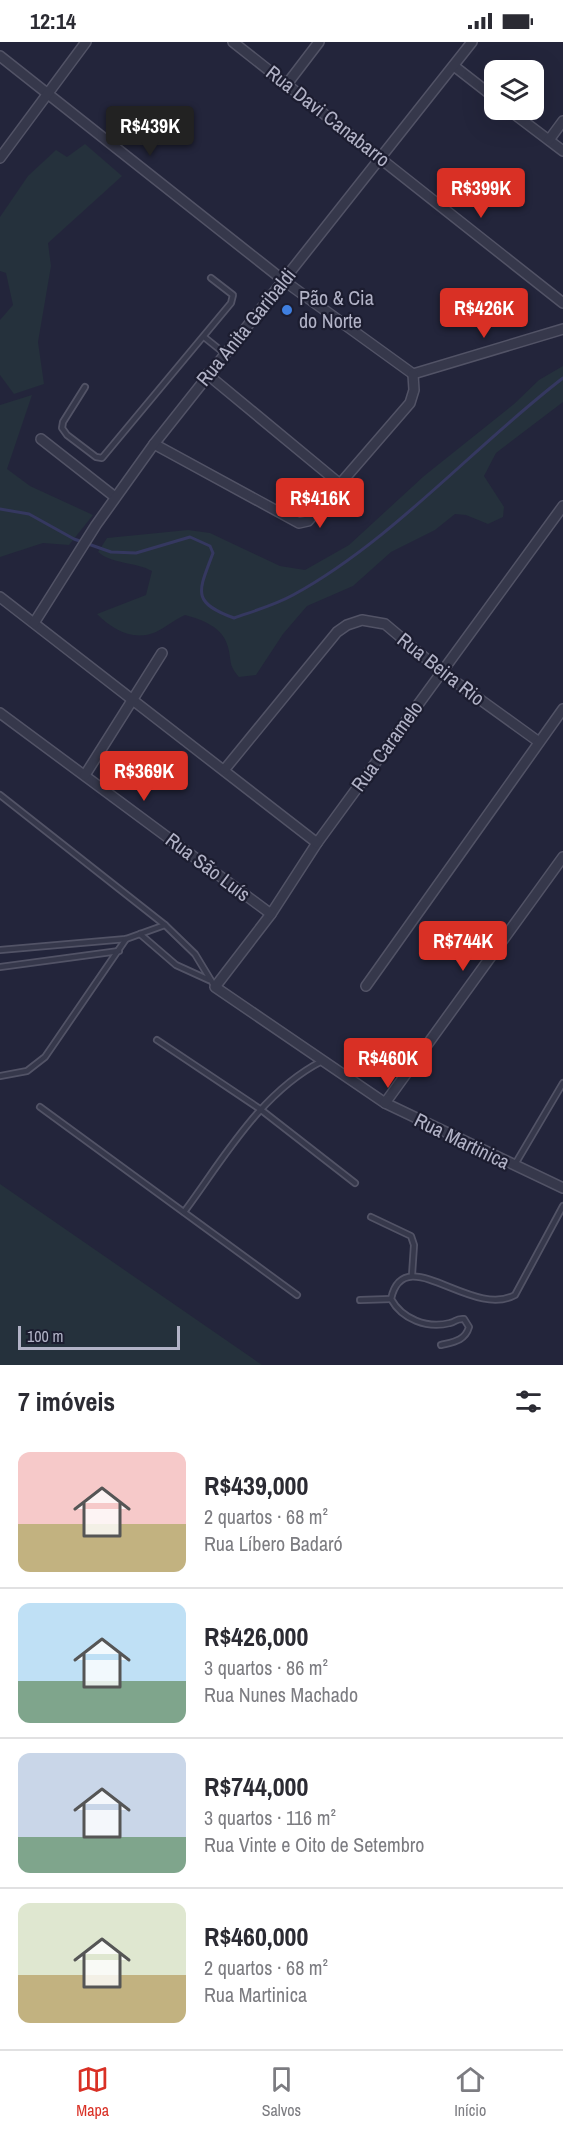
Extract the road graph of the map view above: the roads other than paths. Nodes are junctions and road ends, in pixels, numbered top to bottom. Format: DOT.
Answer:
graph roads {
  1 [pos="86,42"];
  2 [pos="233,42"];
  3 [pos="319,42"];
  4 [pos="472,42"];
  5 [pos="0,56"];
  6 [pos="454,66"];
  7 [pos="287,84"];
  8 [pos="484,89"];
  9 [pos="46,93"];
  10 [pos="522,120"];
  11 [pos="563,121"];
  12 [pos="549,140"];
  13 [pos="563,151"];
  14 [pos="382,157"];
  15 [pos="0,158"];
  16 [pos="211,278"];
  17 [pos="283,280"];
  18 [pos="563,303"];
  19 [pos="563,329"];
  20 [pos="204,337"];
  21 [pos="224,352"];
  22 [pos="207,374"];
  23 [pos="413,374"];
  24 [pos="85,387"];
  25 [pos="41,439"];
  26 [pos="154,444"];
  27 [pos="340,484"];
  28 [pos="115,497"];
  29 [pos="563,506"];
  30 [pos="0,597"];
  31 [pos="34,623"];
  32 [pos="162,653"];
  33 [pos="442,672"];
  34 [pos="133,702"];
  35 [pos="563,709"];
  36 [pos="0,713"];
  37 [pos="539,742"];
  38 [pos="225,769"];
  39 [pos="84,775"];
  40 [pos="0,795"];
  41 [pos="317,843"];
  42 [pos="563,857"];
  43 [pos="271,914"];
  44 [pos="165,925"];
  45 [pos="140,934"];
  46 [pos="126,939"];
  47 [pos="0,950"];
  48 [pos="119,951"];
  49 [pos="0,967"];
  50 [pos="213,984"];
  51 [pos="366,986"];
  52 [pos="157,1040"];
  53 [pos="323,1061"];
  54 [pos="0,1076"];
  55 [pos="563,1083"];
  56 [pos="385,1103"];
  57 [pos="40,1107"];
  58 [pos="260,1109"];
  59 [pos="514,1166"];
  60 [pos="355,1183"];
  61 [pos="563,1188"];
  62 [pos="563,1206"];
  63 [pos="184,1212"];
  64 [pos="371,1216"];
  65 [pos="412,1275"];
  66 [pos="297,1295"];
  67 [pos="391,1299"];
  68 [pos="360,1300"];
  69 [pos="441,1345"];
  1 -- 9 [label="street"];
  2 -- 7 [label="street, Rua Davi Canabarro"];
  3 -- 7 [label="street"];
  4 -- 6 [label="street, Rua Anita Garibaldi"];
  5 -- 9 [label="street"];
  6 -- 8 [label="street"];
  6 -- 14 [label="street, Rua Anita Garibaldi"];
  7 -- 14 [label="street, Rua Davi Canabarro"];
  9 -- 15 [label="street"];
  9 -- 17 [label="street"];
  10 -- 12 [label="street"];
  11 -- 12 [label="street"];
  12 -- 13 [label="street"];
  14 -- 17 [label="street, Rua Anita Garibaldi"];
  14 -- 18 [label="street, Rua Davi Canabarro"];
  16 -- 20 [label="lane"];
  17 -- 21 [label="street, Rua Anita Garibaldi"];
  17 -- 23 [label="street"];
  19 -- 23 [label="street"];
  20 -- 21 [label="lane"];
  20 -- 24 [label="lane"];
  21 -- 22 [label="street, Rua Anita Garibaldi"];
  22 -- 26 [label="street, Rua Anita Garibaldi"];
  22 -- 27 [label="street"];
  23 -- 27 [label="street"];
  25 -- 28 [label="street"];
  26 -- 27 [label="street"];
  26 -- 28 [label="street, Rua Anita Garibaldi"];
  28 -- 31 [label="street, Rua Anita Garibaldi"];
  29 -- 33 [label="street, Rua Caramelo"];
  30 -- 31 [label="street"];
  31 -- 34 [label="street"];
  32 -- 34 [label="street"];
  33 -- 37 [label="street, Rua Beira Rio"];
  33 -- 38 [label="street, Rua Beira Rio"];
  33 -- 41 [label="street, Rua Caramelo"];
  34 -- 38 [label="street"];
  34 -- 39 [label="street"];
  35 -- 37 [label="street"];
  36 -- 39 [label="street, Rua São Luís"];
  37 -- 51 [label="street"];
  38 -- 41 [label="street"];
  39 -- 43 [label="street, Rua São Luís"];
  40 -- 44 [label="lane"];
  41 -- 43 [label="street, Rua Caramelo"];
  42 -- 56 [label="street"];
  43 -- 50 [label="street, Rua Caramelo"];
  44 -- 45 [label="lane"];
  44 -- 50 [label="lane"];
  45 -- 46 [label="lane"];
  45 -- 50 [label="lane"];
  46 -- 47 [label="lane"];
  46 -- 48 [label="lane"];
  48 -- 49 [label="lane"];
  48 -- 54 [label="lane"];
  50 -- 53 [label="street, Rua Martinica"];
  52 -- 58 [label="lane"];
  53 -- 56 [label="street, Rua Martinica"];
  53 -- 58 [label="lane"];
  55 -- 59 [label="lane"];
  56 -- 59 [label="street, Rua Martinica"];
  57 -- 63 [label="lane"];
  58 -- 60 [label="lane"];
  58 -- 63 [label="lane"];
  59 -- 61 [label="street, Rua Martinica"];
  62 -- 65 [label="lane"];
  63 -- 66 [label="lane"];
  64 -- 65 [label="lane"];
  65 -- 67 [label="lane"];
  67 -- 68 [label="lane"];
  67 -- 69 [label="lane"];
}
